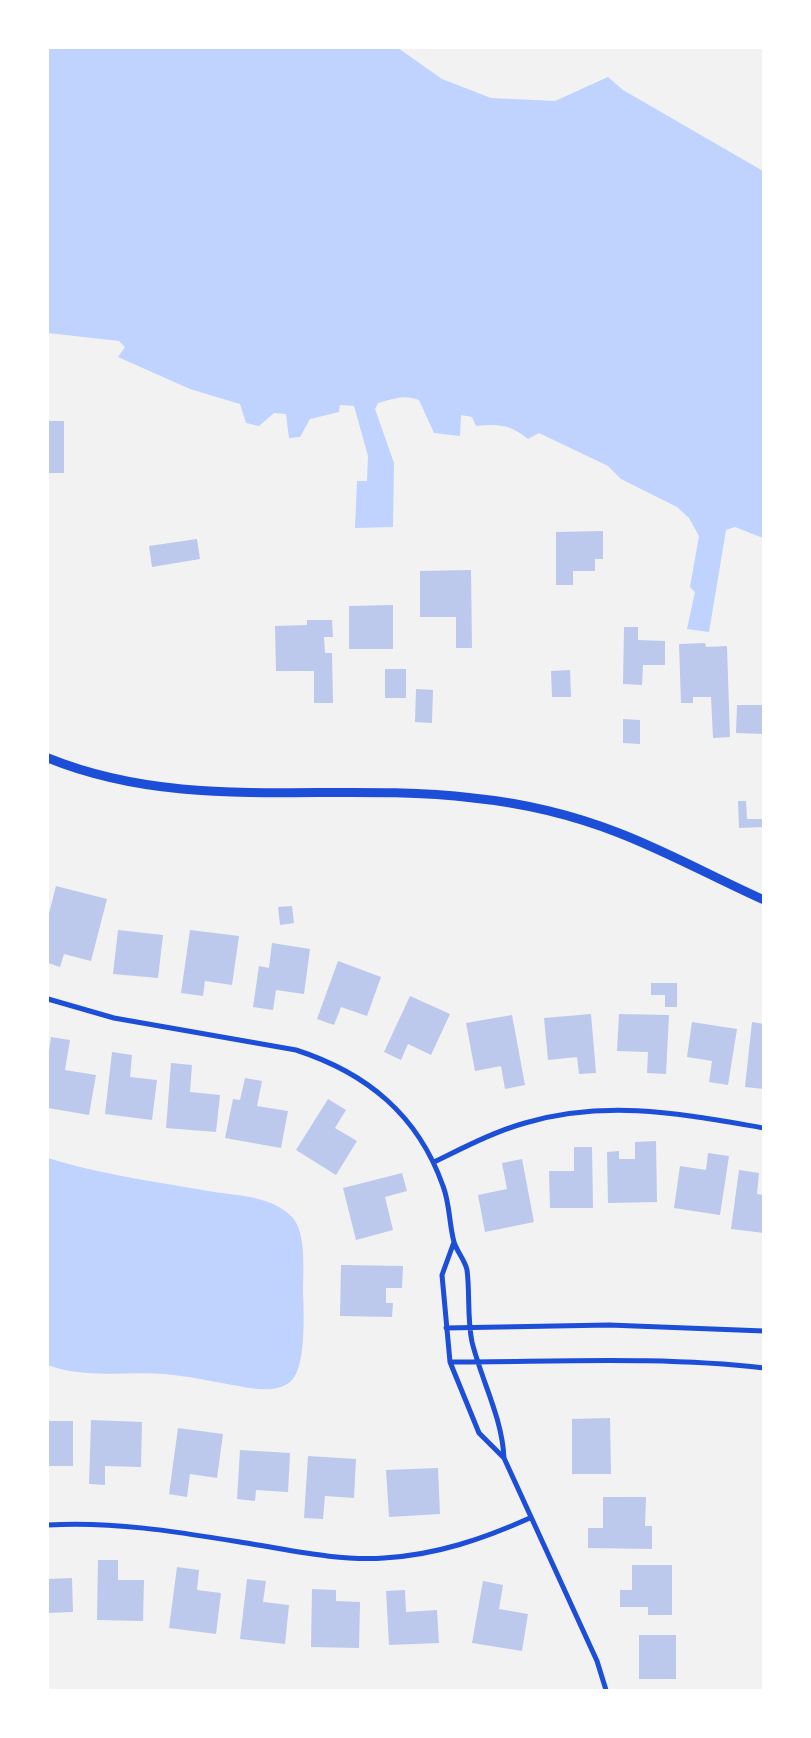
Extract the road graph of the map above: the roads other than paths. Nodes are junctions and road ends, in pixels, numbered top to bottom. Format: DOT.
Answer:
graph roads {
  1 [pos="48,758"];
  2 [pos="764,900"];
  3 [pos="48,999"];
  4 [pos="764,1128"];
  5 [pos="434,1162"];
  6 [pos="454,1242"];
  7 [pos="470,1326"];
  8 [pos="446,1328"];
  9 [pos="764,1332"];
  10 [pos="450,1362"];
  11 [pos="478,1362"];
  12 [pos="764,1368"];
  13 [pos="504,1458"];
  14 [pos="530,1518"];
  15 [pos="48,1525"];
  16 [pos="606,1690"];
  1 -- 2 [label="street"];
  3 -- 5 [label="street"];
  4 -- 5 [label="street"];
  5 -- 6 [label="street"];
  6 -- 7 [label="street"];
  6 -- 8 [label="street"];
  7 -- 8 [label="street"];
  7 -- 9 [label="street"];
  7 -- 11 [label="street"];
  8 -- 10 [label="street"];
  10 -- 11 [label="street"];
  10 -- 13 [label="street"];
  11 -- 12 [label="street"];
  11 -- 13 [label="street"];
  13 -- 14 [label="street"];
  14 -- 15 [label="street"];
  14 -- 16 [label="street"];
}
